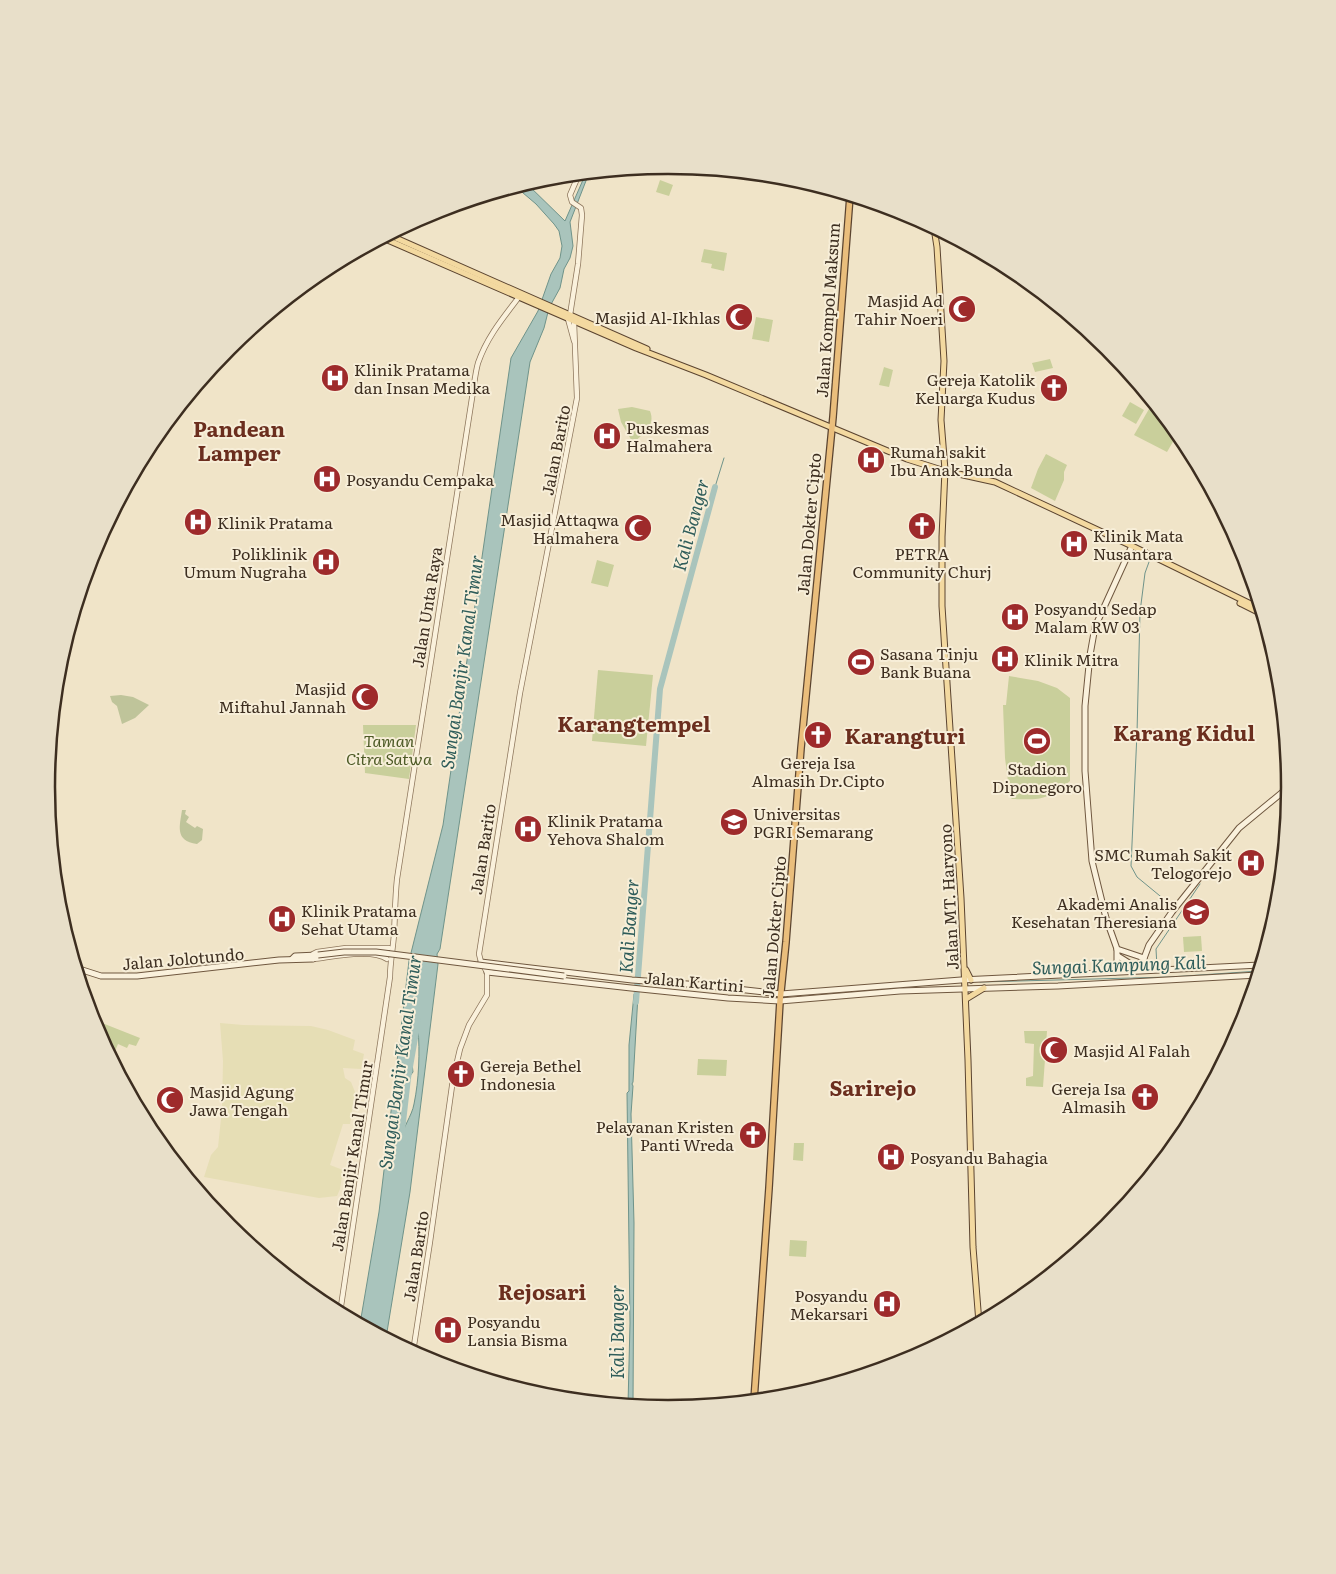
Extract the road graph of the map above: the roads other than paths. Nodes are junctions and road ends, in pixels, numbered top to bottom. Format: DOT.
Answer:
graph roads {
  1 [pos="576,181"];
  2 [pos="849,202"];
  3 [pos="935,235"];
  4 [pos="395,238"];
  5 [pos="390,241"];
  6 [pos="519,297"];
  7 [pos="528,299"];
  8 [pos="569,317"];
  9 [pos="574,322"];
  10 [pos="583,326"];
  11 [pos="575,330"];
  12 [pos="574,342"];
  13 [pos="676,363"];
  14 [pos="831,427"];
  15 [pos="945,471"];
  16 [pos="1129,546"];
  17 [pos="1253,605"];
  18 [pos="1254,610"];
  19 [pos="1281,794"];
  20 [pos="391,946"];
  21 [pos="1118,952"];
  22 [pos="315,956"];
  23 [pos="1144,960"];
  24 [pos="389,961"];
  25 [pos="481,962"];
  26 [pos="1254,965"];
  27 [pos="1134,968"];
  28 [pos="84,970"];
  29 [pos="1151,970"];
  30 [pos="487,972"];
  31 [pos="1115,972"];
  32 [pos="572,974"];
  33 [pos="1251,975"];
  34 [pos="565,976"];
  35 [pos="968,980"];
  36 [pos="570,981"];
  37 [pos="984,988"];
  38 [pos="966,989"];
  39 [pos="781,994"];
  40 [pos="966,998"];
  41 [pos="780,1001"];
  42 [pos="341,1306"];
  43 [pos="978,1316"];
  44 [pos="414,1345"];
  45 [pos="754,1394"];
  1 -- 8 [label="street"];
  2 -- 14 [label="highway, Jalan Kompol Maksum"];
  3 -- 15 [label="main road, Jalan MT. Haryono"];
  4 -- 7 [label="main road"];
  5 -- 6 [label="main road"];
  6 -- 7 [label="main road"];
  6 -- 20 [label="street, Jalan Unta Raya"];
  7 -- 8 [label="main road"];
  8 -- 9 [label="main road"];
  8 -- 12 [label="street"];
  8 -- 13 [label="main road"];
  9 -- 10 [label="main road"];
  9 -- 11 [label="street"];
  10 -- 11 [label="main road"];
  10 -- 13 [label="main road"];
  11 -- 12 [label="street"];
  12 -- 25 [label="street, Jalan Barito"];
  13 -- 14 [label="main road"];
  14 -- 15 [label="main road"];
  14 -- 39 [label="highway, Jalan Dokter Cipto"];
  15 -- 16 [label="main road"];
  15 -- 35 [label="main road, Jalan MT. Haryono"];
  16 -- 17 [label="main road"];
  16 -- 18 [label="main road"];
  16 -- 21 [label="main road"];
  19 -- 23 [label="main road"];
  20 -- 22 [label="street"];
  20 -- 24 [label="street, Jalan Unta Raya"];
  21 -- 23 [label="main road"];
  21 -- 27 [label="main road"];
  21 -- 31 [label="main road"];
  22 -- 24 [label="street"];
  22 -- 28 [label="main road, Jalan Jolotundo"];
  22 -- 34 [label="main road, Jalan Kartini, bridge"];
  23 -- 27 [label="main road"];
  23 -- 29 [label="main road"];
  24 -- 42 [label="street, Jalan Banjir Kanal Timur"];
  25 -- 30 [label="street"];
  25 -- 32 [label="main road, Jalan Kartini"];
  26 -- 29 [label="main road, Jalan Kartini"];
  27 -- 29 [label="main road, Jalan Kartini"];
  27 -- 31 [label="main road, Jalan Kartini"];
  30 -- 36 [label="main road, Jalan Kartini"];
  30 -- 44 [label="street, Jalan Barito"];
  31 -- 35 [label="main road, Jalan Kartini"];
  32 -- 34 [label="main road, Jalan Kartini"];
  32 -- 39 [label="main road, Jalan Kartini"];
  33 -- 37 [label="main road, Jalan Kartini"];
  34 -- 36 [label="main road"];
  35 -- 38 [label="main road, Jalan MT. Haryono"];
  35 -- 39 [label="main road, Jalan Kartini"];
  36 -- 41 [label="main road, Jalan Kartini"];
  37 -- 38 [label="main road, Jalan Kartini"];
  37 -- 40 [label="main road"];
  38 -- 40 [label="main road, Jalan MT. Haryono"];
  38 -- 41 [label="main road, Jalan Kartini"];
  39 -- 41 [label="highway, Jalan Dokter Cipto"];
  40 -- 43 [label="main road, Jalan MT. Haryono"];
  41 -- 45 [label="highway, Jalan Dokter Cipto"];
}
